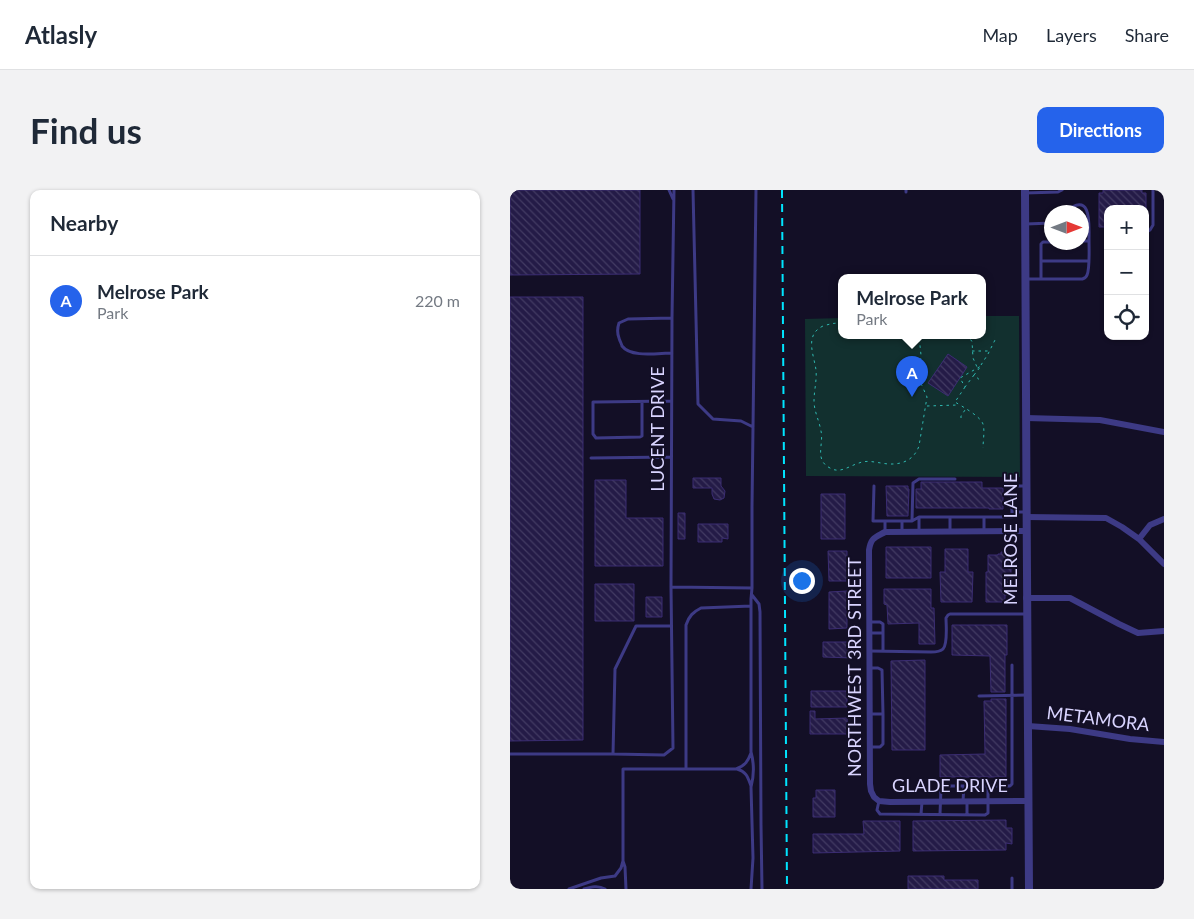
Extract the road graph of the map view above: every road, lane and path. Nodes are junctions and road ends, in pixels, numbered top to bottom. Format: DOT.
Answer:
graph roads {
  1 [pos="669,190"];
  2 [pos="674,190"];
  3 [pos="693,190"];
  4 [pos="756,190"];
  5 [pos="1062,190"];
  6 [pos="1153,190"];
  7 [pos="1025,191"];
  8 [pos="673,200"];
  9 [pos="1044,223"];
  10 [pos="1026,224"];
  11 [pos="1149,231"];
  12 [pos="1044,242"];
  13 [pos="1089,250"];
  14 [pos="1041,261"];
  15 [pos="1089,261"];
  16 [pos="1027,278"];
  17 [pos="1041,279"];
  18 [pos="672,318"];
  19 [pos="838,324"];
  20 [pos="919,339"];
  21 [pos="969,339"];
  22 [pos="995,340"];
  23 [pos="972,351"];
  24 [pos="989,352"];
  25 [pos="672,353"];
  26 [pos="981,366"];
  27 [pos="977,368"];
  28 [pos="974,375"];
  29 [pos="982,382"];
  30 [pos="965,387"];
  31 [pos="671,401"];
  32 [pos="642,402"];
  33 [pos="959,405"];
  34 [pos="926,406"];
  35 [pos="966,409"];
  36 [pos="961,418"];
  37 [pos="1026,418"];
  38 [pos="753,427"];
  39 [pos="1164,432"];
  40 [pos="983,448"];
  41 [pos="671,457"];
  42 [pos="591,458"];
  43 [pos="955,479"];
  44 [pos="874,486"];
  45 [pos="1026,486"];
  46 [pos="1012,512"];
  47 [pos="1026,514"];
  48 [pos="919,517"];
  49 [pos="950,517"];
  50 [pos="984,517"];
  51 [pos="1164,520"];
  52 [pos="885,521"];
  53 [pos="902,521"];
  54 [pos="912,521"];
  55 [pos="885,532"];
  56 [pos="902,532"];
  57 [pos="919,532"];
  58 [pos="950,532"];
  59 [pos="984,532"];
  60 [pos="1026,532"];
  61 [pos="1139,539"];
  62 [pos="1164,564"];
  63 [pos="671,587"];
  64 [pos="752,588"];
  65 [pos="751,594"];
  66 [pos="1026,598"];
  67 [pos="751,606"];
  68 [pos="1026,614"];
  69 [pos="869,622"];
  70 [pos="671,626"];
  71 [pos="1164,631"];
  72 [pos="883,633"];
  73 [pos="869,634"];
  74 [pos="869,651"];
  75 [pos="883,651"];
  76 [pos="1012,665"];
  77 [pos="869,668"];
  78 [pos="1027,695"];
  79 [pos="979,696"];
  80 [pos="1012,696"];
  81 [pos="869,714"];
  82 [pos="883,714"];
  83 [pos="1028,726"];
  84 [pos="1164,742"];
  85 [pos="870,747"];
  86 [pos="751,752"];
  87 [pos="510,754"];
  88 [pos="614,754"];
  89 [pos="686,769"];
  90 [pos="736,769"];
  91 [pos="964,786"];
  92 [pos="988,786"];
  93 [pos="751,787"];
  94 [pos="877,799"];
  95 [pos="922,801"];
  96 [pos="965,801"];
  97 [pos="988,801"];
  98 [pos="1028,801"];
  99 [pos="895,802"];
  100 [pos="940,802"];
  101 [pos="895,814"];
  102 [pos="921,814"];
  103 [pos="940,814"];
  104 [pos="967,815"];
  105 [pos="623,860"];
  106 [pos="1012,878"];
  107 [pos="569,889"];
  108 [pos="584,889"];
  109 [pos="605,889"];
  110 [pos="626,889"];
  111 [pos="751,889"];
  112 [pos="762,889"];
  113 [pos="1012,889"];
  114 [pos="1029,889"];
  1 -- 8 [label="lane"];
  2 -- 8 [label="lane, LUCENT DRIVE"];
  3 -- 38 [label="lane"];
  4 -- 38 [label="lane"];
  5 -- 7 [label="lane"];
  6 -- 11 [label="lane"];
  7 -- 10 [label="street, MELROSE LANE"];
  8 -- 18 [label="lane, LUCENT DRIVE"];
  9 -- 10 [label="lane"];
  10 -- 16 [label="street, MELROSE LANE"];
  12 -- 14 [label="lane"];
  13 -- 15 [label="lane"];
  14 -- 15 [label="lane"];
  14 -- 17 [label="lane"];
  15 -- 17 [label="lane"];
  16 -- 17 [label="lane"];
  16 -- 37 [label="street, MELROSE LANE"];
  18 -- 25 [label="lane, LUCENT DRIVE"];
  18 -- 25 [label="lane"];
  19 -- 34 [label="path"];
  20 -- 34 [label="path"];
  21 -- 23 [label="path"];
  22 -- 24 [label="path"];
  23 -- 24 [label="path"];
  23 -- 27 [label="path"];
  24 -- 26 [label="path"];
  25 -- 31 [label="lane, LUCENT DRIVE"];
  26 -- 27 [label="path"];
  26 -- 28 [label="path"];
  27 -- 30 [label="path"];
  28 -- 29 [label="path"];
  28 -- 30 [label="path"];
  30 -- 33 [label="path"];
  31 -- 32 [label="lane"];
  31 -- 41 [label="lane, LUCENT DRIVE"];
  32 -- 32 [label="lane"];
  33 -- 34 [label="path"];
  33 -- 35 [label="path"];
  35 -- 36 [label="path"];
  35 -- 40 [label="path"];
  37 -- 39 [label="street"];
  37 -- 45 [label="street, MELROSE LANE"];
  38 -- 64 [label="lane"];
  41 -- 42 [label="lane"];
  41 -- 63 [label="lane, LUCENT DRIVE"];
  43 -- 54 [label="lane"];
  44 -- 52 [label="lane"];
  45 -- 46 [label="lane"];
  45 -- 47 [label="street, MELROSE LANE"];
  46 -- 47 [label="lane"];
  46 -- 50 [label="lane"];
  47 -- 60 [label="street, MELROSE LANE"];
  47 -- 61 [label="street"];
  48 -- 49 [label="lane"];
  48 -- 54 [label="lane"];
  48 -- 57 [label="lane"];
  49 -- 50 [label="lane"];
  49 -- 58 [label="lane"];
  50 -- 59 [label="lane"];
  51 -- 61 [label="street"];
  52 -- 53 [label="lane"];
  52 -- 55 [label="lane"];
  53 -- 54 [label="lane"];
  53 -- 56 [label="lane"];
  55 -- 56 [label="street"];
  55 -- 69 [label="street, NORTHWEST 3RD STREET"];
  56 -- 57 [label="street"];
  57 -- 58 [label="street"];
  58 -- 59 [label="street"];
  59 -- 60 [label="street"];
  60 -- 66 [label="street, MELROSE LANE"];
  61 -- 62 [label="street"];
  63 -- 64 [label="lane"];
  63 -- 70 [label="lane, LUCENT DRIVE"];
  64 -- 65 [label="lane"];
  65 -- 67 [label="lane"];
  65 -- 112 [label="lane"];
  66 -- 68 [label="street, MELROSE LANE"];
  66 -- 71 [label="street"];
  67 -- 86 [label="lane"];
  67 -- 89 [label="lane"];
  68 -- 75 [label="lane"];
  68 -- 78 [label="street, MELROSE LANE"];
  69 -- 72 [label="lane"];
  69 -- 73 [label="street, NORTHWEST 3RD STREET"];
  70 -- 88 [label="lane"];
  70 -- 88 [label="lane, LUCENT DRIVE"];
  72 -- 73 [label="lane"];
  72 -- 75 [label="lane"];
  73 -- 74 [label="street, NORTHWEST 3RD STREET"];
  74 -- 75 [label="lane"];
  74 -- 77 [label="street, NORTHWEST 3RD STREET"];
  76 -- 80 [label="lane"];
  77 -- 81 [label="street, NORTHWEST 3RD STREET"];
  77 -- 82 [label="lane"];
  78 -- 80 [label="lane"];
  78 -- 83 [label="street, MELROSE LANE"];
  79 -- 80 [label="lane"];
  80 -- 92 [label="lane"];
  81 -- 82 [label="lane"];
  81 -- 85 [label="street, NORTHWEST 3RD STREET"];
  82 -- 85 [label="lane"];
  83 -- 84 [label="street, METAMORA"];
  83 -- 98 [label="street, MELROSE LANE"];
  85 -- 94 [label="street, NORTHWEST 3RD STREET"];
  86 -- 90 [label="lane"];
  86 -- 93 [label="lane"];
  87 -- 88 [label="lane"];
  89 -- 90 [label="lane"];
  89 -- 105 [label="lane"];
  90 -- 93 [label="lane"];
  91 -- 92 [label="lane"];
  91 -- 96 [label="lane"];
  91 -- 100 [label="lane"];
  92 -- 97 [label="lane"];
  93 -- 111 [label="lane"];
  94 -- 99 [label="street, GLADE DRIVE"];
  94 -- 101 [label="lane"];
  95 -- 99 [label="street, GLADE DRIVE"];
  95 -- 100 [label="street, GLADE DRIVE"];
  95 -- 102 [label="lane"];
  96 -- 97 [label="street, GLADE DRIVE"];
  96 -- 100 [label="street, GLADE DRIVE"];
  96 -- 104 [label="lane"];
  97 -- 98 [label="street, GLADE DRIVE"];
  97 -- 104 [label="lane"];
  98 -- 114 [label="street, MELROSE LANE"];
  99 -- 101 [label="lane"];
  100 -- 103 [label="lane"];
  101 -- 102 [label="lane"];
  102 -- 103 [label="lane"];
  103 -- 104 [label="lane"];
  105 -- 107 [label="lane"];
  105 -- 110 [label="lane"];
  106 -- 113 [label="lane"];
  108 -- 109 [label="lane"];
}
